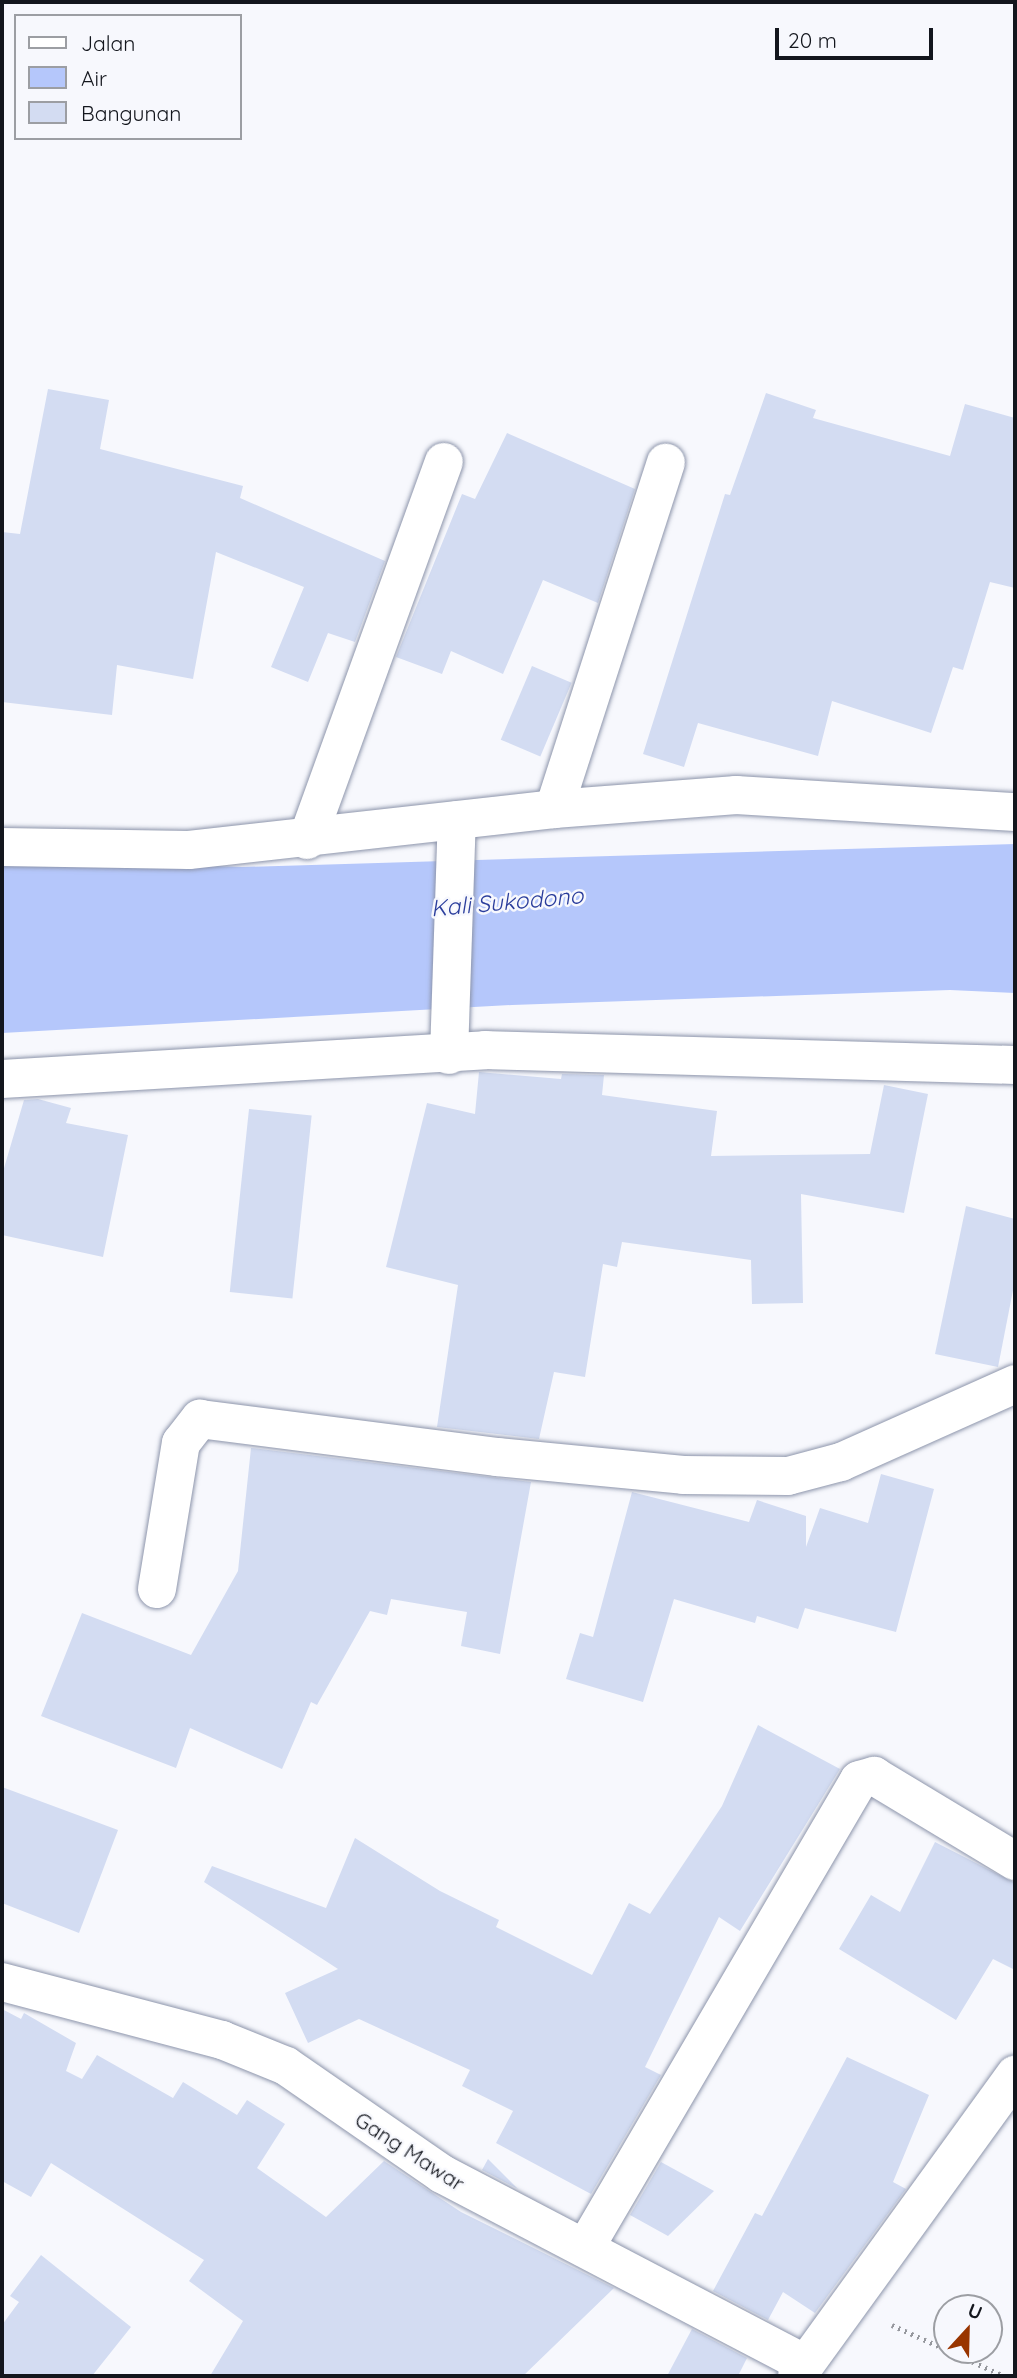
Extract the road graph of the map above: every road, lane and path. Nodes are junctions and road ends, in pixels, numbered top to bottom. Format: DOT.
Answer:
graph roads {
  1 [pos="444,462"];
  2 [pos="666,463"];
  3 [pos="554,809"];
  4 [pos="1015,812"];
  5 [pos="456,834"];
  6 [pos="307,840"];
  7 [pos="2,847"];
  8 [pos="449,1042"];
  9 [pos="1015,1065"];
  10 [pos="2,1079"];
  11 [pos="1015,1384"];
  12 [pos="157,1589"];
  13 [pos="1015,1861"];
  14 [pos="2,1982"];
  15 [pos="1015,2075"];
  16 [pos="585,2248"];
  17 [pos="847,2304"];
  18 [pos="933,2344"];
  19 [pos="978,2364"];
  20 [pos="800,2370"];
  21 [pos="1004,2376"];
  1 -- 6 [label="street"];
  2 -- 3 [label="street"];
  3 -- 4 [label="street"];
  3 -- 5 [label="street"];
  5 -- 6 [label="street"];
  5 -- 8 [label="street"];
  6 -- 7 [label="street"];
  8 -- 9 [label="street"];
  8 -- 10 [label="street"];
  11 -- 12 [label="street"];
  13 -- 16 [label="street"];
  14 -- 16 [label="street, Gang Mawar"];
  15 -- 17 [label="street"];
  16 -- 20 [label="street, Gang Mawar"];
  17 -- 18 [label="path"];
  17 -- 20 [label="street"];
  19 -- 21 [label="path"];
}
